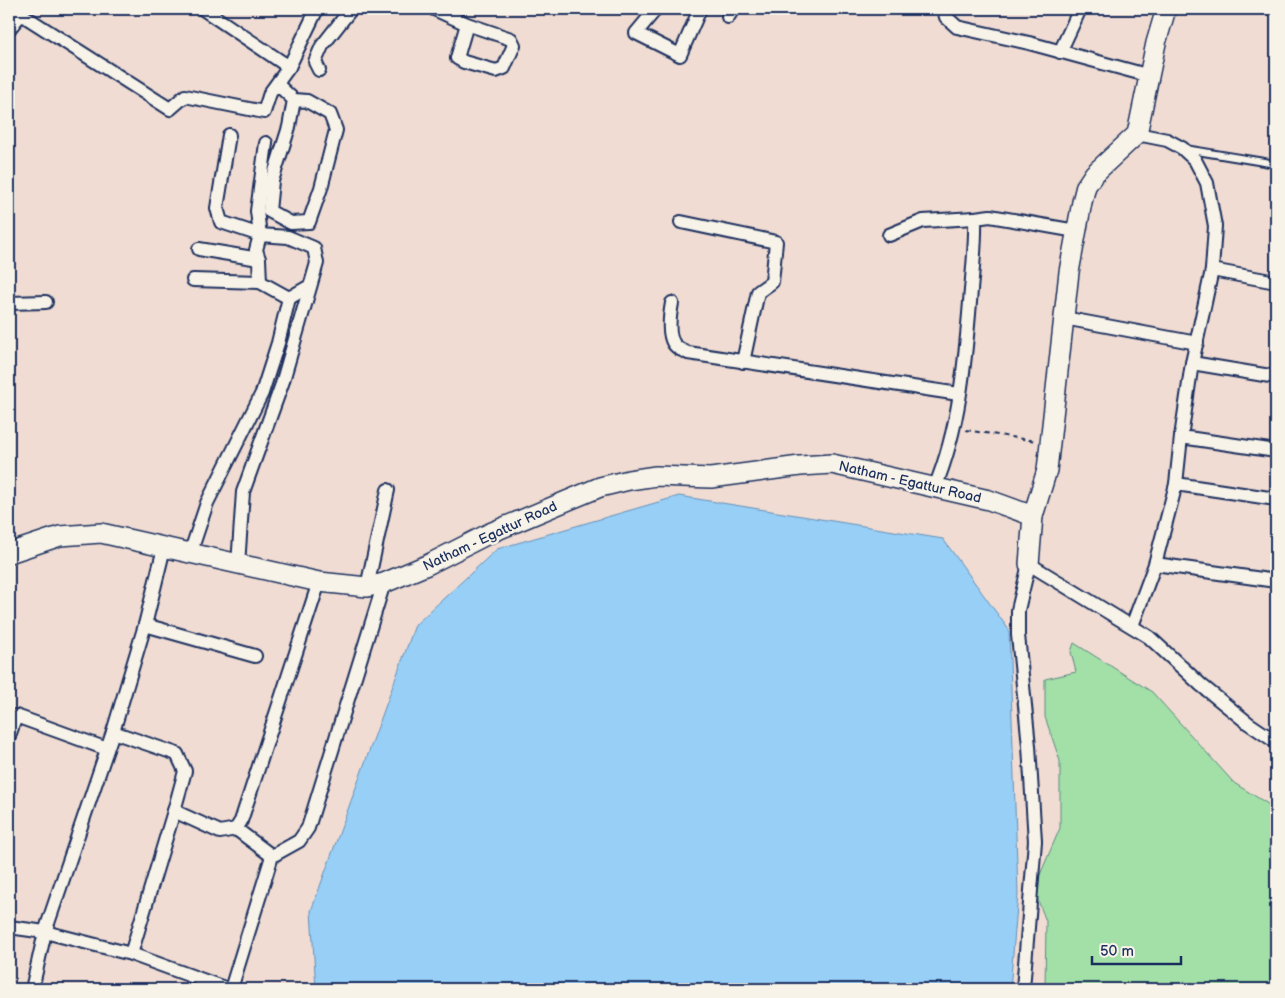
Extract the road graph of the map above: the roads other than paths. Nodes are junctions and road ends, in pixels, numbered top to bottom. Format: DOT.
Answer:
graph roads {
  1 [pos="204,9"];
  2 [pos="317,9"];
  3 [pos="351,9"];
  4 [pos="434,9"];
  5 [pos="656,9"];
  6 [pos="700,9"];
  7 [pos="944,9"];
  8 [pos="1080,9"];
  9 [pos="1166,9"];
  10 [pos="467,24"];
  11 [pos="9,29"];
  12 [pos="1060,52"];
  13 [pos="289,67"];
  14 [pos="319,70"];
  15 [pos="1150,76"];
  16 [pos="277,84"];
  17 [pos="294,100"];
  18 [pos="1137,134"];
  19 [pos="229,135"];
  20 [pos="266,143"];
  21 [pos="1182,148"];
  22 [pos="1276,164"];
  23 [pos="975,218"];
  24 [pos="681,222"];
  25 [pos="1076,232"];
  26 [pos="889,235"];
  27 [pos="260,236"];
  28 [pos="199,249"];
  29 [pos="259,259"];
  30 [pos="1212,270"];
  31 [pos="193,280"];
  32 [pos="260,282"];
  33 [pos="1276,282"];
  34 [pos="310,286"];
  35 [pos="289,298"];
  36 [pos="46,302"];
  37 [pos="9,303"];
  38 [pos="672,303"];
  39 [pos="1064,318"];
  40 [pos="1197,343"];
  41 [pos="743,362"];
  42 [pos="1192,363"];
  43 [pos="1276,376"];
  44 [pos="959,394"];
  45 [pos="1181,437"];
  46 [pos="1276,451"];
  47 [pos="1176,484"];
  48 [pos="935,487"];
  49 [pos="388,490"];
  50 [pos="1276,499"];
  51 [pos="1033,516"];
  52 [pos="164,548"];
  53 [pos="9,553"];
  54 [pos="190,554"];
  55 [pos="1029,564"];
  56 [pos="1155,564"];
  57 [pos="238,565"];
  58 [pos="1276,581"];
  59 [pos="319,582"];
  60 [pos="375,585"];
  61 [pos="145,625"];
  62 [pos="1132,626"];
  63 [pos="255,656"];
  64 [pos="12,715"];
  65 [pos="113,732"];
  66 [pos="9,736"];
  67 [pos="1276,742"];
  68 [pos="107,749"];
  69 [pos="174,811"];
  70 [pos="236,829"];
  71 [pos="272,856"];
  72 [pos="9,927"];
  73 [pos="45,932"];
  74 [pos="131,954"];
  75 [pos="32,989"];
  76 [pos="229,989"];
  77 [pos="1023,989"];
  1 -- 13 [label="street"];
  2 -- 13 [label="street"];
  3 -- 14 [label="street"];
  4 -- 10 [label="street"];
  5 -- 6 [label="street"];
  7 -- 12 [label="street"];
  8 -- 12 [label="street"];
  9 -- 15 [label="street"];
  10 -- 10 [label="street"];
  11 -- 16 [label="street"];
  12 -- 15 [label="street"];
  13 -- 16 [label="street"];
  15 -- 18 [label="street"];
  16 -- 17 [label="street"];
  17 -- 17 [label="street"];
  18 -- 21 [label="street"];
  18 -- 25 [label="street"];
  19 -- 27 [label="street"];
  20 -- 27 [label="street"];
  21 -- 22 [label="lane"];
  21 -- 30 [label="street"];
  23 -- 25 [label="street"];
  23 -- 26 [label="street"];
  23 -- 44 [label="street"];
  24 -- 41 [label="street"];
  25 -- 39 [label="street"];
  27 -- 29 [label="street"];
  27 -- 34 [label="street"];
  28 -- 29 [label="street"];
  29 -- 32 [label="street"];
  30 -- 33 [label="street"];
  30 -- 40 [label="street"];
  31 -- 32 [label="street"];
  32 -- 35 [label="street"];
  34 -- 35 [label="street"];
  34 -- 57 [label="street"];
  35 -- 54 [label="street"];
  36 -- 37 [label="street"];
  38 -- 41 [label="street"];
  39 -- 40 [label="street"];
  39 -- 51 [label="street"];
  40 -- 42 [label="street"];
  41 -- 44 [label="street"];
  42 -- 43 [label="street"];
  42 -- 45 [label="street"];
  44 -- 48 [label="street"];
  45 -- 46 [label="street"];
  45 -- 47 [label="street"];
  47 -- 50 [label="street"];
  47 -- 56 [label="street"];
  48 -- 51 [label="street, Natham - Egattur Road"];
  48 -- 60 [label="street, Natham - Egattur Road"];
  49 -- 60 [label="street"];
  51 -- 55 [label="street"];
  52 -- 53 [label="street, Natham - Egattur Road"];
  52 -- 54 [label="street, Natham - Egattur Road"];
  52 -- 61 [label="street"];
  54 -- 57 [label="street, Natham - Egattur Road"];
  55 -- 62 [label="street"];
  55 -- 77 [label="street"];
  56 -- 58 [label="street"];
  56 -- 62 [label="street"];
  57 -- 59 [label="street, Natham - Egattur Road"];
  59 -- 60 [label="street, Natham - Egattur Road"];
  59 -- 70 [label="street"];
  60 -- 71 [label="street"];
  61 -- 63 [label="street"];
  61 -- 65 [label="street"];
  62 -- 67 [label="street"];
  64 -- 66 [label="street"];
  64 -- 68 [label="street"];
  65 -- 68 [label="street"];
  65 -- 69 [label="street"];
  68 -- 73 [label="street"];
  69 -- 70 [label="street"];
  69 -- 74 [label="street"];
  70 -- 71 [label="street"];
  71 -- 76 [label="street"];
  72 -- 73 [label="street"];
  73 -- 74 [label="street"];
  73 -- 75 [label="street"];
  74 -- 76 [label="street"];
}
